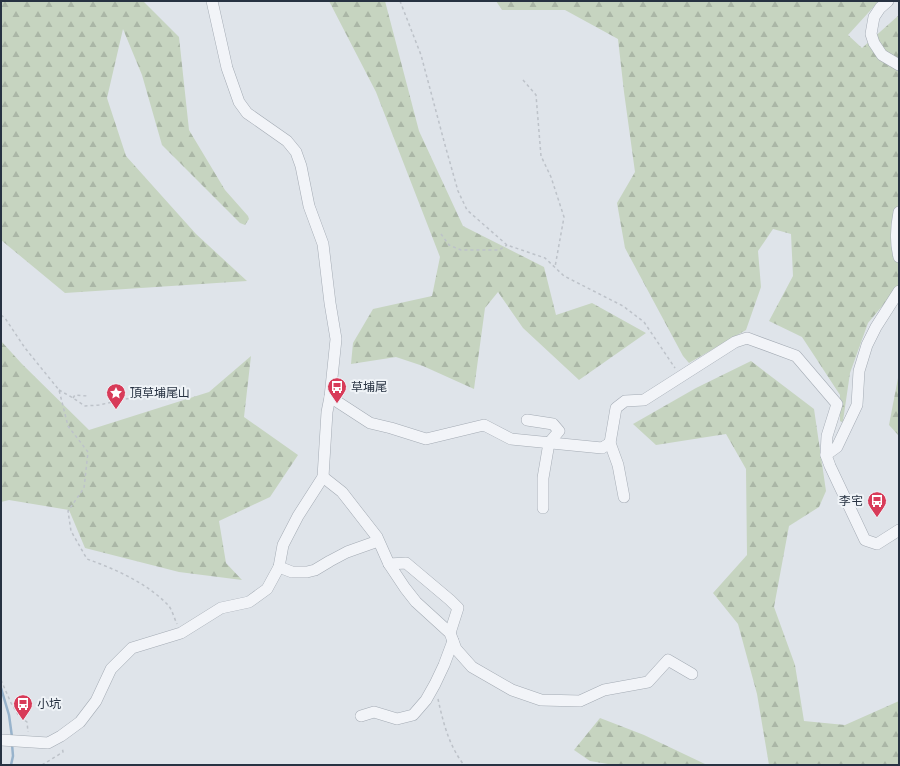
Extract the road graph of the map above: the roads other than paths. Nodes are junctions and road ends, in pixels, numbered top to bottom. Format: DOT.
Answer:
graph roads {
  1 [pos="212,1"];
  2 [pos="888,1"];
  3 [pos="899,65"];
  4 [pos="899,212"];
  5 [pos="899,257"];
  6 [pos="899,291"];
  7 [pos="330,397"];
  8 [pos="527,420"];
  9 [pos="549,443"];
  10 [pos="610,443"];
  11 [pos="826,455"];
  12 [pos="322,477"];
  13 [pos="624,497"];
  14 [pos="543,508"];
  15 [pos="899,530"];
  16 [pos="378,541"];
  17 [pos="389,564"];
  18 [pos="278,567"];
  19 [pos="451,637"];
  20 [pos="692,674"];
  21 [pos="361,716"];
  22 [pos="3,741"];
  1 -- 7 [label="street"];
  2 -- 3 [label="street"];
  4 -- 5 [label="street"];
  6 -- 11 [label="street"];
  7 -- 9 [label="street"];
  7 -- 12 [label="street"];
  8 -- 9 [label="street"];
  9 -- 10 [label="street"];
  9 -- 14 [label="street"];
  10 -- 11 [label="street"];
  10 -- 13 [label="street"];
  11 -- 15 [label="street"];
  12 -- 16 [label="street"];
  12 -- 18 [label="street"];
  16 -- 17 [label="street"];
  16 -- 18 [label="street"];
  17 -- 19 [label="street"];
  17 -- 19 [label="street"];
  18 -- 22 [label="street"];
  19 -- 20 [label="street"];
  19 -- 21 [label="street"];
}
